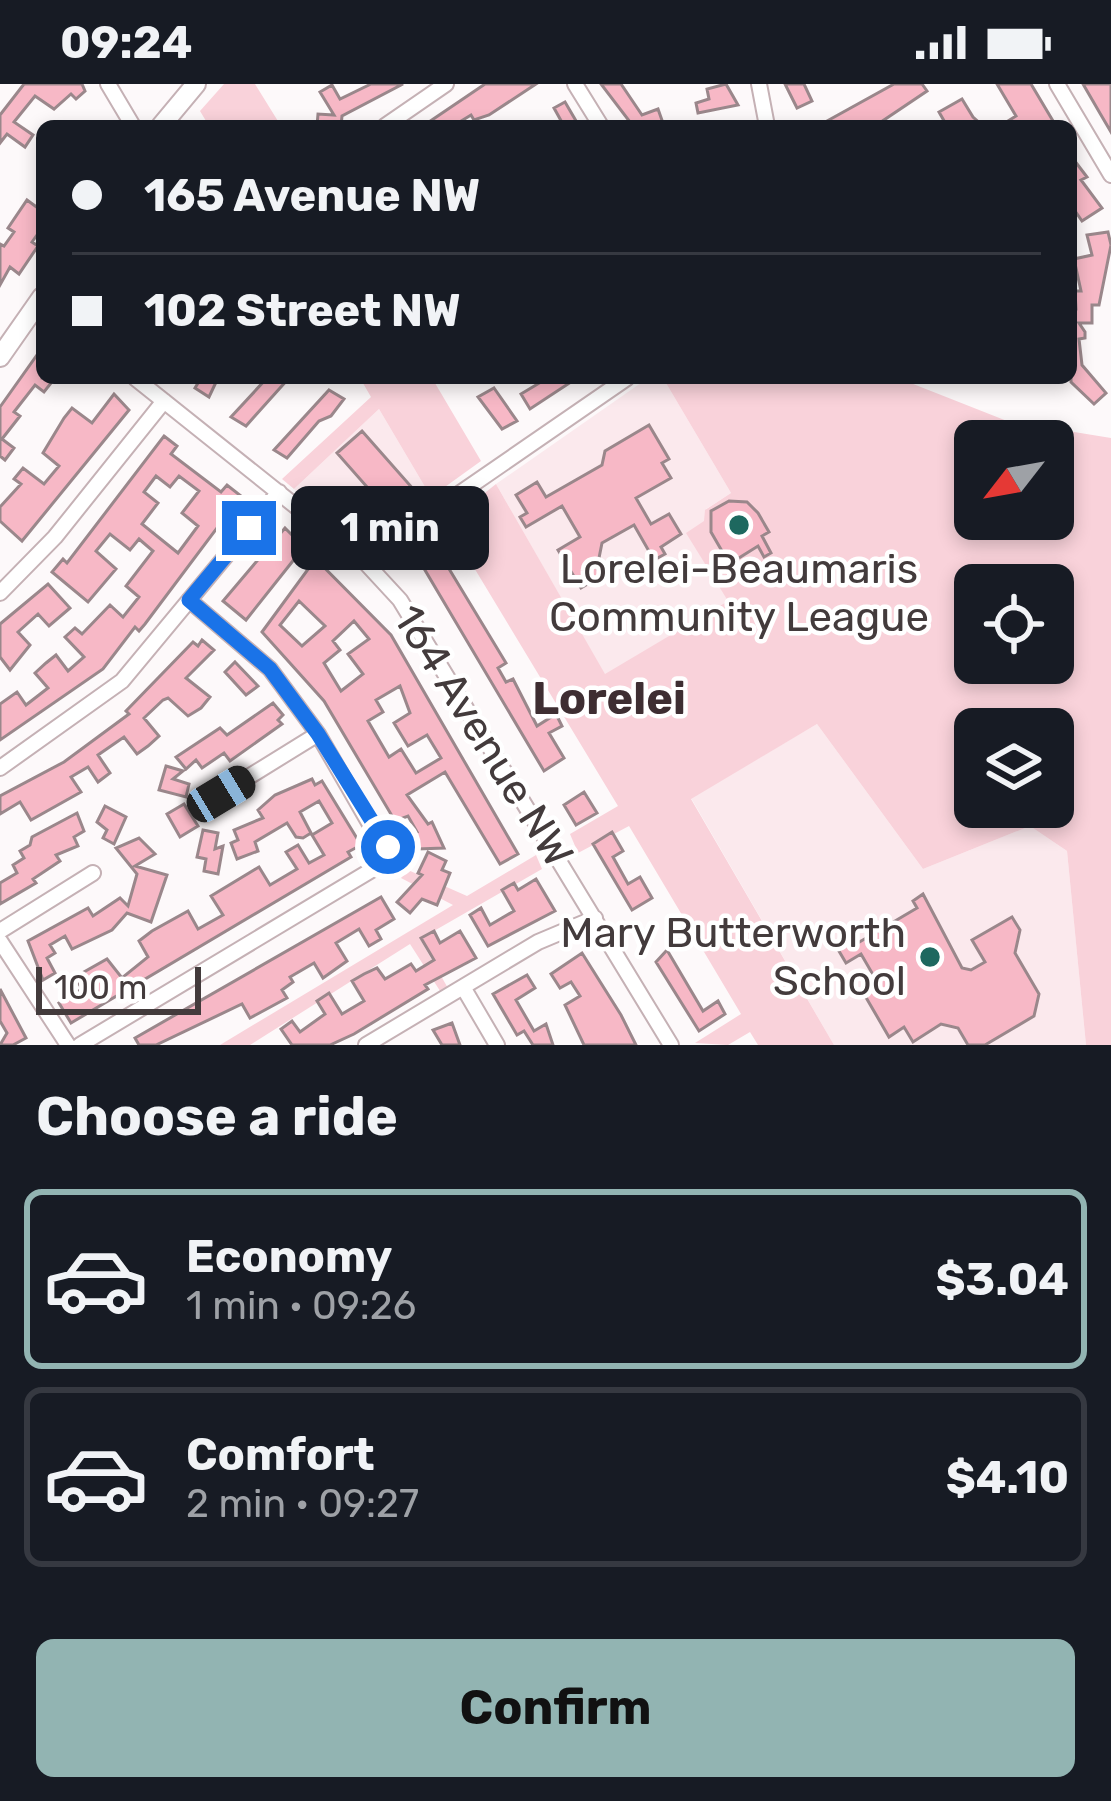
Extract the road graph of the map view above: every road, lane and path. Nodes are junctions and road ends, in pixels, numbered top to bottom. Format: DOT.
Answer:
graph roads {
  1 [pos="108,84"];
  2 [pos="196,84"];
  3 [pos="446,84"];
  4 [pos="575,84"];
  5 [pos="759,84"];
  6 [pos="1057,84"];
  7 [pos="129,120"];
  8 [pos="166,120"];
  9 [pos="394,120"];
  10 [pos="597,120"];
  11 [pos="766,120"];
  12 [pos="1111,175"];
  13 [pos="36,308"];
  14 [pos="0,357"];
  15 [pos="143,384"];
  16 [pos="618,384"];
  17 [pos="164,401"];
  18 [pos="279,492"];
  19 [pos="363,560"];
  20 [pos="0,593"];
  21 [pos="189,600"];
  22 [pos="318,734"];
  23 [pos="0,768"];
  24 [pos="221,794"];
  25 [pos="93,873"];
  26 [pos="596,918"];
  27 [pos="0,932"];
  28 [pos="0,941"];
  29 [pos="463,987"];
  30 [pos="66,1044"];
  31 [pos="80,1045"];
  32 [pos="366,1045"];
  33 [pos="496,1045"];
  34 [pos="671,1045"];
  1 -- 7 [label="street"];
  2 -- 8 [label="street"];
  3 -- 9 [label="street"];
  4 -- 10 [label="street"];
  5 -- 11 [label="street"];
  6 -- 12 [label="street"];
  13 -- 14 [label="street"];
  15 -- 17 [label="street, 164 Avenue NW"];
  16 -- 19 [label="street"];
  17 -- 18 [label="street, 164 Avenue NW"];
  17 -- 20 [label="street"];
  18 -- 19 [label="street, 164 Avenue NW"];
  18 -- 21 [label="street"];
  19 -- 26 [label="street, 164 Avenue NW"];
  21 -- 22 [label="street"];
  21 -- 23 [label="street"];
  22 -- 24 [label="street"];
  22 -- 31 [label="street"];
  25 -- 27 [label="street"];
  26 -- 29 [label="street"];
  26 -- 34 [label="street, 164 Avenue NW"];
  28 -- 30 [label="street"];
  29 -- 32 [label="street"];
  29 -- 33 [label="street"];
}
